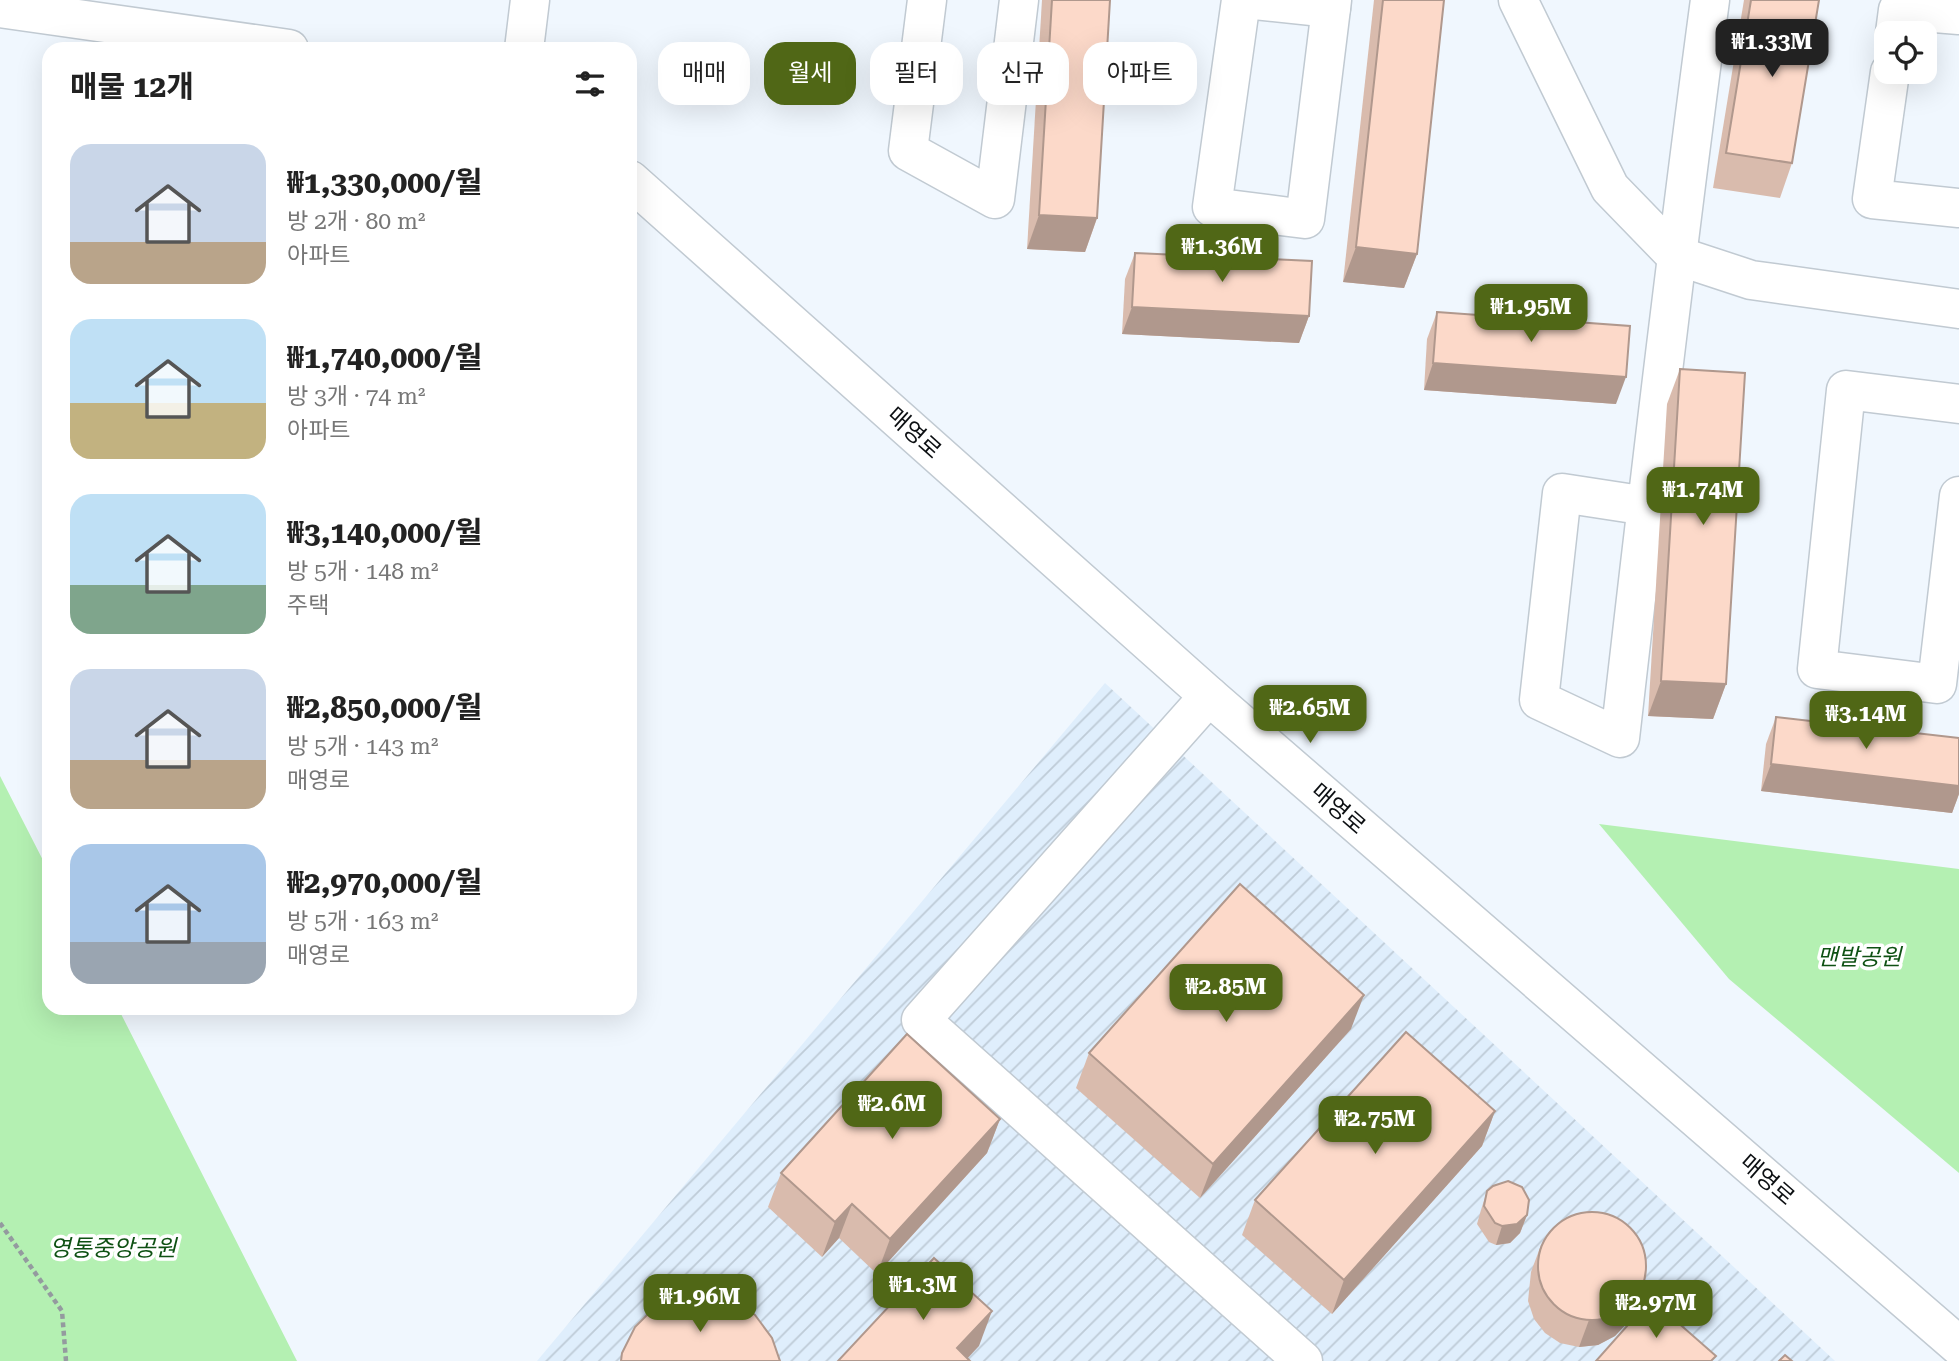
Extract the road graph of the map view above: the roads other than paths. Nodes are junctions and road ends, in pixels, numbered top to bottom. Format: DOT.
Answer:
graph roads {
  1 [pos="530,0"];
  2 [pos="926,0"];
  3 [pos="1019,0"];
  4 [pos="1241,0"];
  5 [pos="1255,0"];
  6 [pos="1518,0"];
  7 [pos="1710,0"];
  8 [pos="1331,4"];
  9 [pos="0,8"];
  10 [pos="1959,15"];
  11 [pos="1897,21"];
  12 [pos="240,42"];
  13 [pos="525,42"];
  14 [pos="1888,84"];
  15 [pos="637,186"];
  16 [pos="1959,208"];
  17 [pos="1675,255"];
  18 [pos="1959,309"];
  19 [pos="1959,404"];
  20 [pos="1959,496"];
  21 [pos="1647,506"];
  22 [pos="1209,696"];
  23 [pos="1959,1346"];
  24 [pos="1303,1361"];
  1 -- 13 [label="street"];
  2 -- 3 [label="street"];
  4 -- 8 [label="street"];
  5 -- 8 [label="street"];
  6 -- 17 [label="street"];
  7 -- 17 [label="street"];
  9 -- 12 [label="street"];
  10 -- 11 [label="street"];
  14 -- 16 [label="street"];
  15 -- 22 [label="street, 매영로"];
  17 -- 18 [label="street"];
  17 -- 21 [label="street"];
  19 -- 20 [label="street"];
  21 -- 21 [label="street"];
  22 -- 23 [label="street, 매영로"];
  22 -- 24 [label="street"];
}
